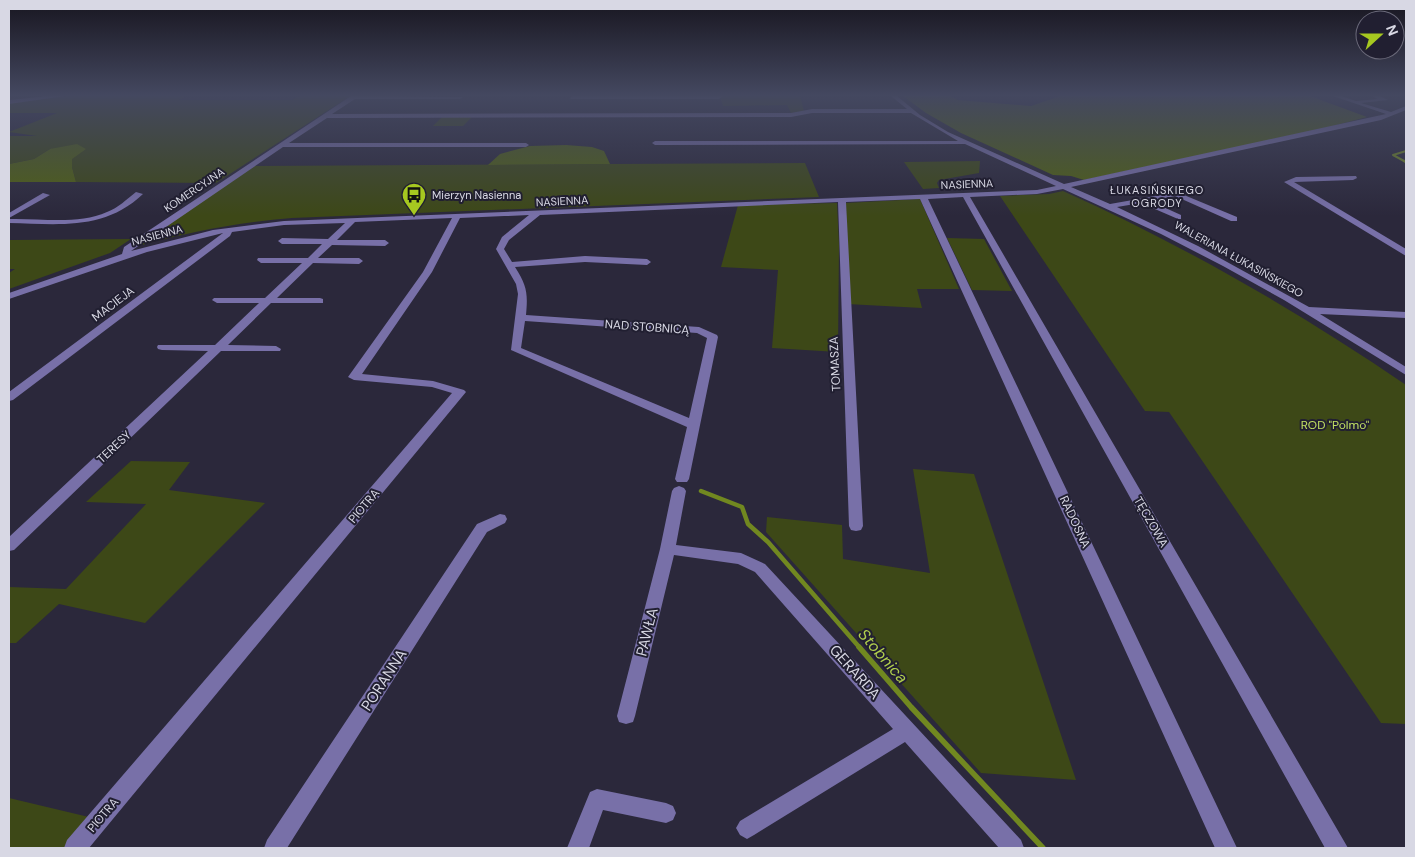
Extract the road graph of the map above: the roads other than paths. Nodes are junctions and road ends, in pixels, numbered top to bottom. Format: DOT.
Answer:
graph roads {
  1 [pos="293,136"];
  2 [pos="329,136"];
  3 [pos="505,136"];
  4 [pos="954,136"];
  5 [pos="1299,136"];
  6 [pos="387,137"];
  7 [pos="446,138"];
  8 [pos="655,143"];
  9 [pos="968,143"];
  10 [pos="526,144"];
  11 [pos="279,145"];
  12 [pos="318,145"];
  13 [pos="380,145"];
  14 [pos="440,145"];
  15 [pos="500,145"];
  16 [pos="374,151"];
  17 [pos="308,153"];
  18 [pos="431,153"];
  19 [pos="495,153"];
  20 [pos="1353,178"];
  21 [pos="1070,186"];
  22 [pos="1192,191"];
  23 [pos="46,194"];
  24 [pos="139,194"];
  25 [pos="965,195"];
  26 [pos="1178,195"];
  27 [pos="923,197"];
  28 [pos="842,200"];
  29 [pos="1144,201"];
  30 [pos="1110,206"];
  31 [pos="537,213"];
  32 [pos="9,216"];
  33 [pos="458,217"];
  34 [pos="1178,217"];
  35 [pos="1234,219"];
  36 [pos="9,220"];
  37 [pos="353,220"];
  38 [pos="229,230"];
  39 [pos="282,241"];
  40 [pos="330,242"];
  41 [pos="385,242"];
  42 [pos="1406,253"];
  43 [pos="127,254"];
  44 [pos="261,260"];
  45 [pos="310,261"];
  46 [pos="358,261"];
  47 [pos="647,262"];
  48 [pos="508,266"];
  49 [pos="9,296"];
  50 [pos="217,300"];
  51 [pos="268,300"];
  52 [pos="320,301"];
  53 [pos="1306,310"];
  54 [pos="1406,315"];
  55 [pos="521,318"];
  56 [pos="162,347"];
  57 [pos="218,348"];
  58 [pos="276,349"];
  59 [pos="1406,372"];
  60 [pos="9,397"];
  61 [pos="694,425"];
  62 [pos="500,519"];
  63 [pos="856,526"];
  64 [pos="9,546"];
  65 [pos="668,549"];
  66 [pos="626,716"];
  67 [pos="908,730"];
  68 [pos="666,813"];
  69 [pos="746,828"];
  70 [pos="75,848"];
  71 [pos="275,848"];
  72 [pos="578,848"];
  73 [pos="1012,848"];
  74 [pos="1226,848"];
  75 [pos="1338,848"];
  1 -- 11 [label="street, KOMERCYJNA"];
  2 -- 12 [label="street"];
  3 -- 15 [label="street"];
  4 -- 9 [label="street, WALERIANA ŁUKASIŃSKIEGO"];
  5 -- 21 [label="street"];
  6 -- 13 [label="street"];
  7 -- 14 [label="street"];
  8 -- 9 [label="street"];
  9 -- 21 [label="street, WALERIANA ŁUKASIŃSKIEGO"];
  10 -- 15 [label="street"];
  11 -- 12 [label="street"];
  11 -- 43 [label="street, KOMERCYJNA"];
  12 -- 13 [label="street"];
  12 -- 17 [label="street"];
  13 -- 14 [label="street"];
  13 -- 16 [label="street"];
  14 -- 15 [label="street"];
  14 -- 18 [label="street"];
  15 -- 19 [label="street"];
  20 -- 42 [label="street"];
  21 -- 25 [label="street, NASIENNA"];
  21 -- 30 [label="street, WALERIANA ŁUKASIŃSKIEGO"];
  22 -- 26 [label="street"];
  23 -- 32 [label="street"];
  24 -- 36 [label="street"];
  25 -- 27 [label="street, NASIENNA"];
  25 -- 75 [label="street, TĘCZOWA"];
  26 -- 29 [label="street"];
  26 -- 35 [label="street"];
  27 -- 28 [label="street, NASIENNA"];
  27 -- 74 [label="street, RADOSNA"];
  28 -- 31 [label="street, NASIENNA"];
  28 -- 63 [label="street, TOMASZA"];
  29 -- 30 [label="street"];
  29 -- 34 [label="street"];
  30 -- 53 [label="street, WALERIANA ŁUKASIŃSKIEGO"];
  31 -- 33 [label="street, NASIENNA"];
  31 -- 48 [label="street"];
  33 -- 37 [label="street, NASIENNA"];
  33 -- 70 [label="street, PIOTRA"];
  37 -- 38 [label="street, NASIENNA"];
  37 -- 40 [label="street, TERESY"];
  38 -- 43 [label="street, NASIENNA"];
  38 -- 60 [label="street, MACIEJA"];
  39 -- 40 [label="street"];
  40 -- 41 [label="street"];
  40 -- 45 [label="street, TERESY"];
  43 -- 49 [label="street, NASIENNA"];
  44 -- 45 [label="street"];
  45 -- 46 [label="street"];
  45 -- 51 [label="street, TERESY"];
  47 -- 48 [label="street"];
  48 -- 55 [label="street"];
  50 -- 51 [label="street"];
  51 -- 52 [label="street"];
  51 -- 57 [label="street, TERESY"];
  53 -- 54 [label="street, WALERIANA ŁUKASIŃSKIEGO"];
  53 -- 59 [label="street, WALERIANA ŁUKASIŃSKIEGO"];
  55 -- 61 [label="street"];
  55 -- 61 [label="street, NAD STOBNICĄ"];
  56 -- 57 [label="street"];
  57 -- 58 [label="street"];
  57 -- 64 [label="street, TERESY"];
  61 -- 65 [label="street, NAD STOBNICĄ"];
  62 -- 71 [label="street, PORANNA"];
  65 -- 66 [label="street, PAWŁA"];
  65 -- 67 [label="street, GERARDA"];
  67 -- 69 [label="street"];
  67 -- 73 [label="street, GERARDA"];
  68 -- 72 [label="street"];
}
